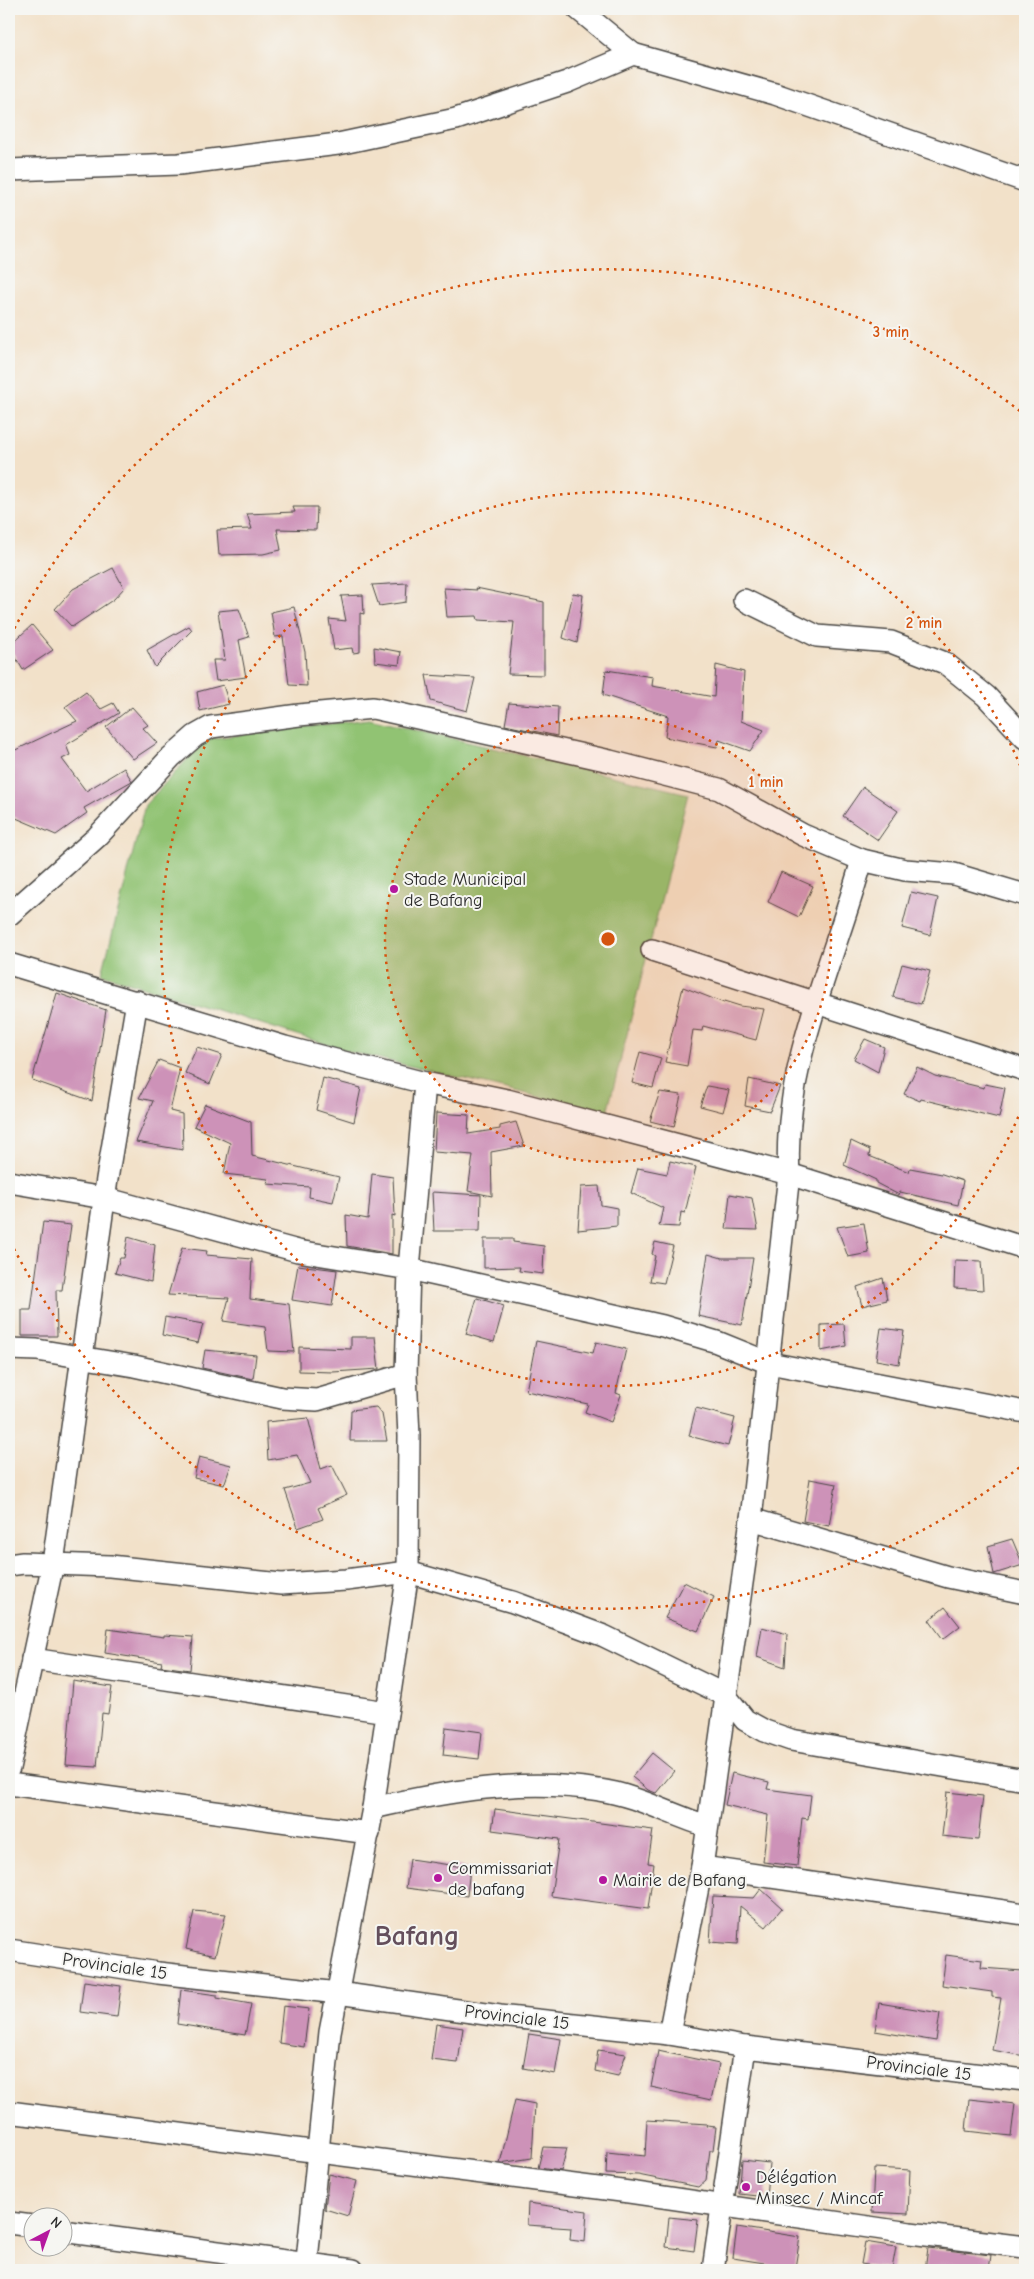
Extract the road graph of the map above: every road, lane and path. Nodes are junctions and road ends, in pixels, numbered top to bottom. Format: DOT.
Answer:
graph roads {
  1 [pos="578,9"];
  2 [pos="633,54"];
  3 [pos="9,170"];
  4 [pos="1025,181"];
  5 [pos="744,600"];
  6 [pos="1025,738"];
  7 [pos="862,860"];
  8 [pos="1025,895"];
  9 [pos="9,915"];
  10 [pos="652,950"];
  11 [pos="9,964"];
  12 [pos="137,1000"];
  13 [pos="815,1003"];
  14 [pos="1025,1070"];
  15 [pos="425,1083"];
  16 [pos="789,1174"];
  17 [pos="9,1182"];
  18 [pos="104,1198"];
  19 [pos="1025,1248"];
  20 [pos="410,1269"];
  21 [pos="9,1349"];
  22 [pos="81,1358"];
  23 [pos="769,1363"];
  24 [pos="406,1374"];
  25 [pos="1025,1412"];
  26 [pos="751,1519"];
  27 [pos="53,1563"];
  28 [pos="9,1565"];
  29 [pos="408,1572"];
  30 [pos="1025,1594"];
  31 [pos="32,1659"];
  32 [pos="725,1694"];
  33 [pos="387,1712"];
  34 [pos="9,1768"];
  35 [pos="1025,1780"];
  36 [pos="9,1784"];
  37 [pos="373,1808"];
  38 [pos="707,1826"];
  39 [pos="369,1833"];
  40 [pos="702,1867"];
  41 [pos="1025,1914"];
  42 [pos="9,1950"];
  43 [pos="338,1993"];
  44 [pos="669,2034"];
  45 [pos="745,2047"];
  46 [pos="1025,2080"];
  47 [pos="9,2112"];
  48 [pos="317,2153"];
  49 [pos="724,2206"];
  50 [pos="9,2223"];
  51 [pos="22,2225"];
  52 [pos="72,2232"];
  53 [pos="1025,2247"];
  54 [pos="306,2267"];
  55 [pos="353,2270"];
  56 [pos="714,2270"];
  1 -- 2 [label="street"];
  2 -- 3 [label="street"];
  2 -- 4 [label="street"];
  5 -- 6 [label="street"];
  7 -- 8 [label="street"];
  7 -- 9 [label="street"];
  7 -- 13 [label="street"];
  10 -- 13 [label="street"];
  11 -- 12 [label="street"];
  12 -- 15 [label="street"];
  12 -- 18 [label="street"];
  13 -- 14 [label="street"];
  13 -- 16 [label="street"];
  15 -- 16 [label="street"];
  15 -- 20 [label="street"];
  16 -- 19 [label="street"];
  16 -- 23 [label="street"];
  17 -- 18 [label="street"];
  18 -- 20 [label="street"];
  18 -- 22 [label="street"];
  20 -- 23 [label="street"];
  20 -- 24 [label="street"];
  21 -- 22 [label="street"];
  22 -- 24 [label="street"];
  22 -- 27 [label="street"];
  23 -- 25 [label="street"];
  23 -- 26 [label="street"];
  24 -- 29 [label="street"];
  26 -- 30 [label="street"];
  26 -- 32 [label="street"];
  27 -- 28 [label="street"];
  27 -- 29 [label="street"];
  27 -- 31 [label="street"];
  29 -- 32 [label="street"];
  29 -- 33 [label="street"];
  31 -- 33 [label="street"];
  31 -- 34 [label="street"];
  32 -- 35 [label="street"];
  32 -- 38 [label="street"];
  33 -- 37 [label="street"];
  36 -- 39 [label="street"];
  37 -- 38 [label="street"];
  37 -- 39 [label="street"];
  38 -- 40 [label="street"];
  39 -- 43 [label="street"];
  40 -- 41 [label="street"];
  40 -- 44 [label="street"];
  42 -- 43 [label="street, Provinciale 15"];
  43 -- 44 [label="street, Provinciale 15"];
  43 -- 48 [label="street"];
  44 -- 45 [label="street, Provinciale 15"];
  45 -- 46 [label="street, Provinciale 15"];
  45 -- 49 [label="street"];
  47 -- 48 [label="street"];
  48 -- 49 [label="street"];
  48 -- 54 [label="street"];
  49 -- 53 [label="street"];
  49 -- 56 [label="street"];
  50 -- 51 [label="street"];
  52 -- 54 [label="street"];
  54 -- 55 [label="street"];
}
